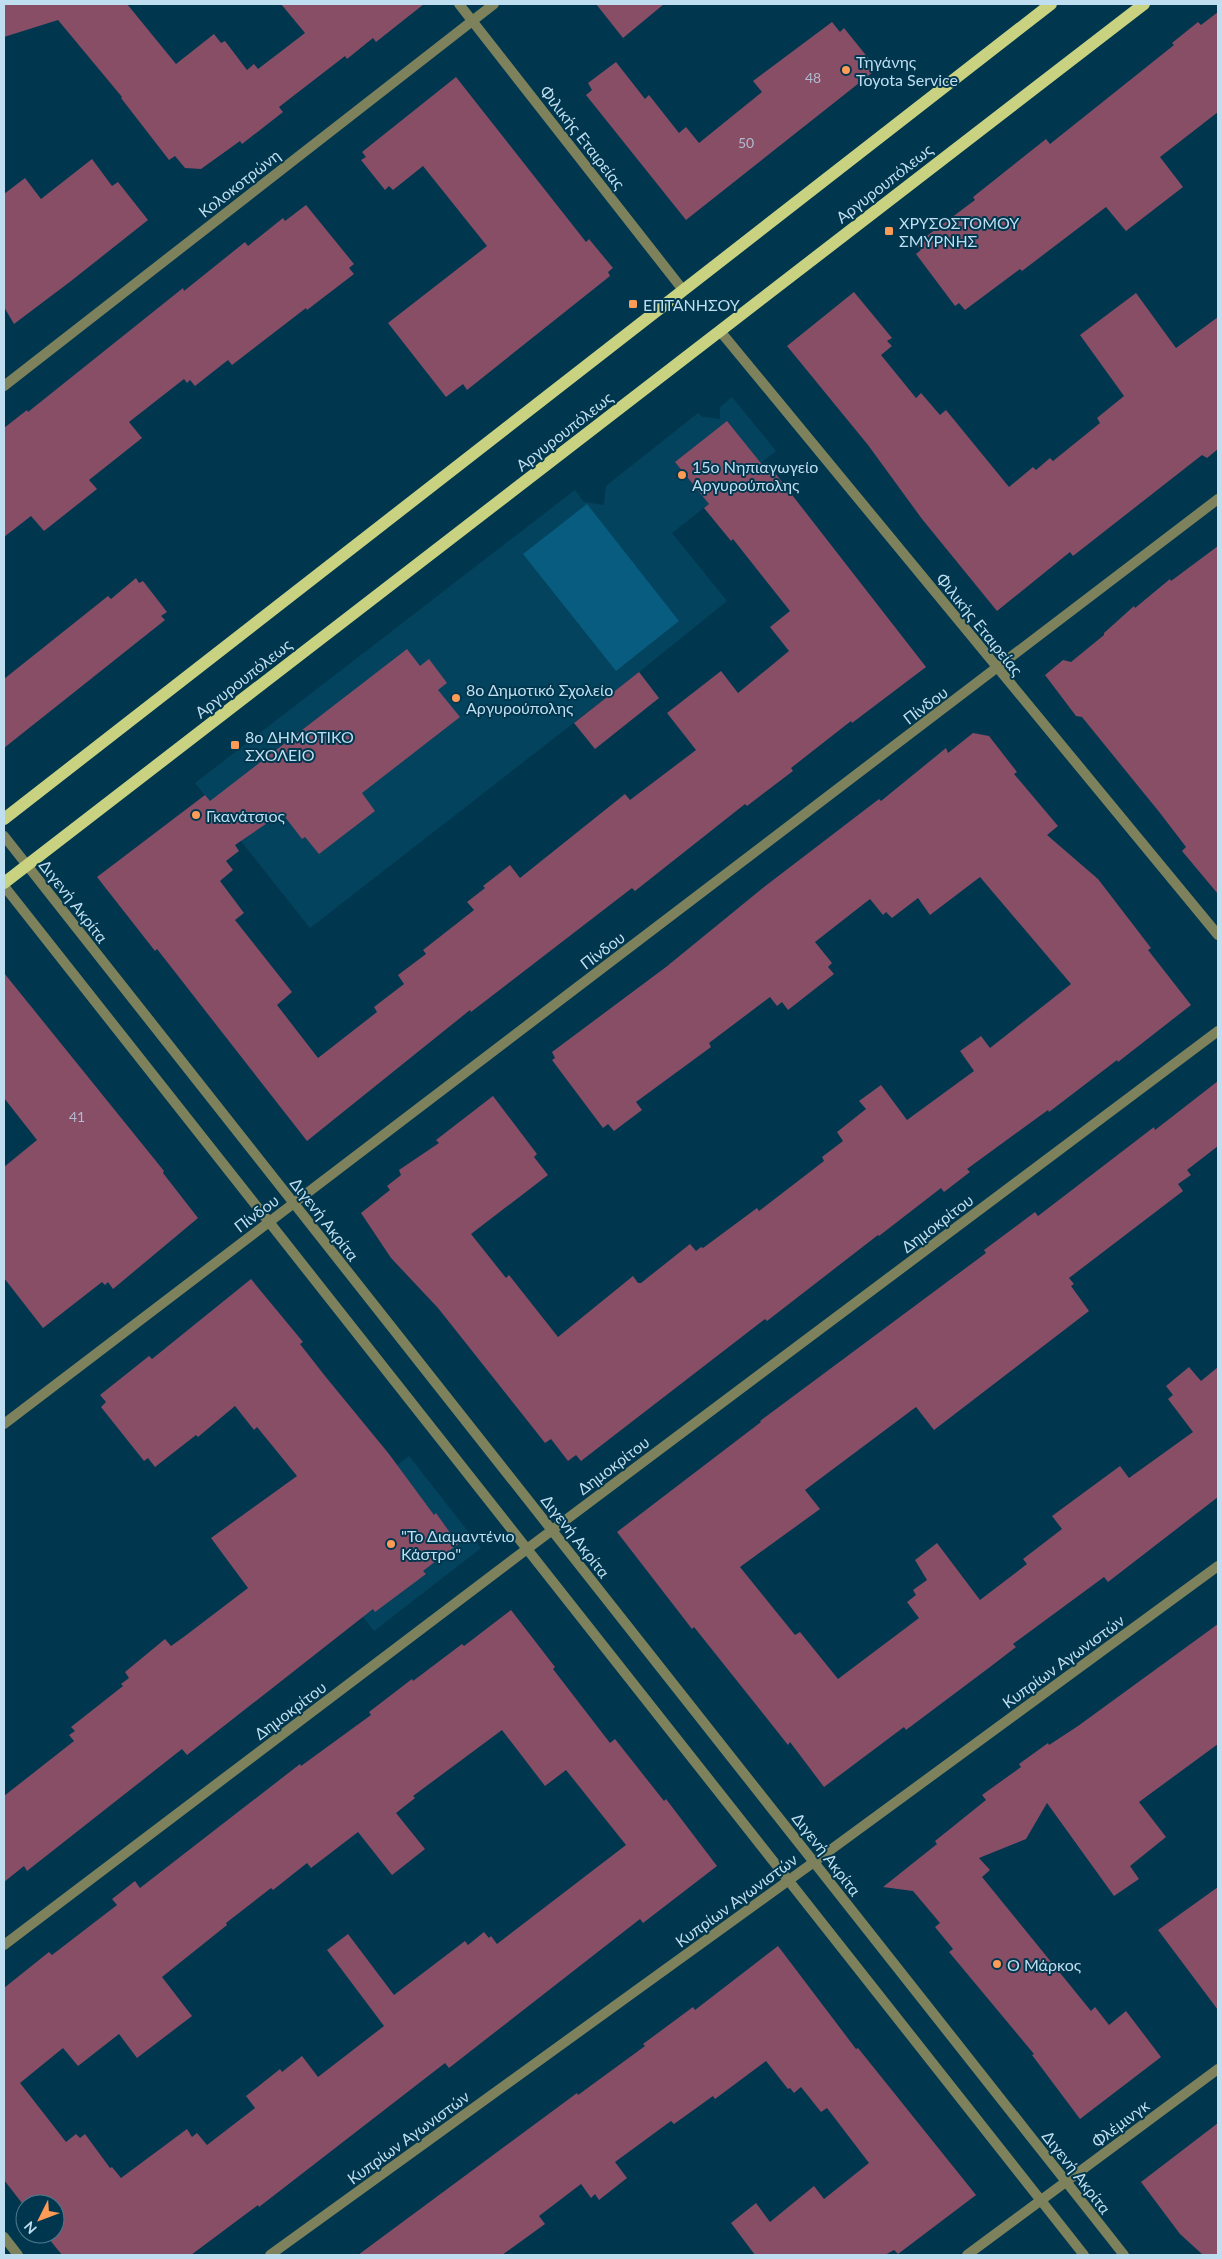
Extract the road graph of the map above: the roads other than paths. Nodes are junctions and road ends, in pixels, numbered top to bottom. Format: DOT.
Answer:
graph roads {
  1 [pos="459,4"];
  2 [pos="494,4"];
  3 [pos="1051,4"];
  4 [pos="1144,4"];
  5 [pos="472,20"];
  6 [pos="684,290"];
  7 [pos="720,331"];
  8 [pos="4,386"];
  9 [pos="1218,499"];
  10 [pos="998,668"];
  11 [pos="4,819"];
  12 [pos="4,836"];
  13 [pos="27,866"];
  14 [pos="4,884"];
  15 [pos="1218,935"];
  16 [pos="1218,1031"];
  17 [pos="294,1204"];
  18 [pos="269,1222"];
  19 [pos="4,1424"];
  20 [pos="552,1530"];
  21 [pos="527,1548"];
  22 [pos="1218,1566"];
  23 [pos="814,1862"];
  24 [pos="789,1880"];
  25 [pos="4,1945"];
  26 [pos="1218,2069"];
  27 [pos="1066,2182"];
  28 [pos="1041,2201"];
  29 [pos="4,2237"];
  30 [pos="18,2255"];
  31 [pos="270,2255"];
  32 [pos="967,2255"];
  33 [pos="1084,2255"];
  34 [pos="1124,2255"];
  1 -- 5 [label="street, Φιλικής Εταιρείας"];
  2 -- 5 [label="street, Κολοκοτρώνη"];
  3 -- 6 [label="main road"];
  4 -- 7 [label="main road, Αργυρουπόλεως"];
  5 -- 6 [label="street, Φιλικής Εταιρείας"];
  5 -- 8 [label="street, Κολοκοτρώνη"];
  6 -- 11 [label="main road"];
  7 -- 10 [label="street, Φιλικής Εταιρείας"];
  7 -- 13 [label="main road, Αργυρουπόλεως"];
  9 -- 10 [label="street, Πίνδου"];
  10 -- 15 [label="street, Φιλικής Εταιρείας"];
  10 -- 17 [label="street, Πίνδου"];
  12 -- 13 [label="street, Διγενή Ακρίτα"];
  13 -- 14 [label="main road, Αργυρουπόλεως"];
  13 -- 17 [label="street, Διγενή Ακρίτα"];
  14 -- 18 [label="street"];
  16 -- 20 [label="street, Δημοκρίτου"];
  17 -- 18 [label="street, Πίνδου"];
  17 -- 20 [label="street, Διγενή Ακρίτα"];
  18 -- 19 [label="street, Πίνδου"];
  18 -- 21 [label="street"];
  20 -- 21 [label="street, Δημοκρίτου"];
  20 -- 23 [label="street, Διγενή Ακρίτα"];
  21 -- 24 [label="street"];
  21 -- 25 [label="street, Δημοκρίτου"];
  22 -- 23 [label="street, Κυπρίων Αγωνιστών"];
  23 -- 24 [label="street, Κυπρίων Αγωνιστών"];
  23 -- 27 [label="street, Διγενή Ακρίτα"];
  24 -- 28 [label="street"];
  24 -- 31 [label="street, Κυπρίων Αγωνιστών"];
  26 -- 27 [label="street, Φλέμινγκ"];
  27 -- 28 [label="street, Φλέμινγκ"];
  27 -- 34 [label="street, Διγενή Ακρίτα"];
  28 -- 32 [label="street, Φλέμινγκ"];
  28 -- 33 [label="street"];
  29 -- 30 [label="street"];
}
